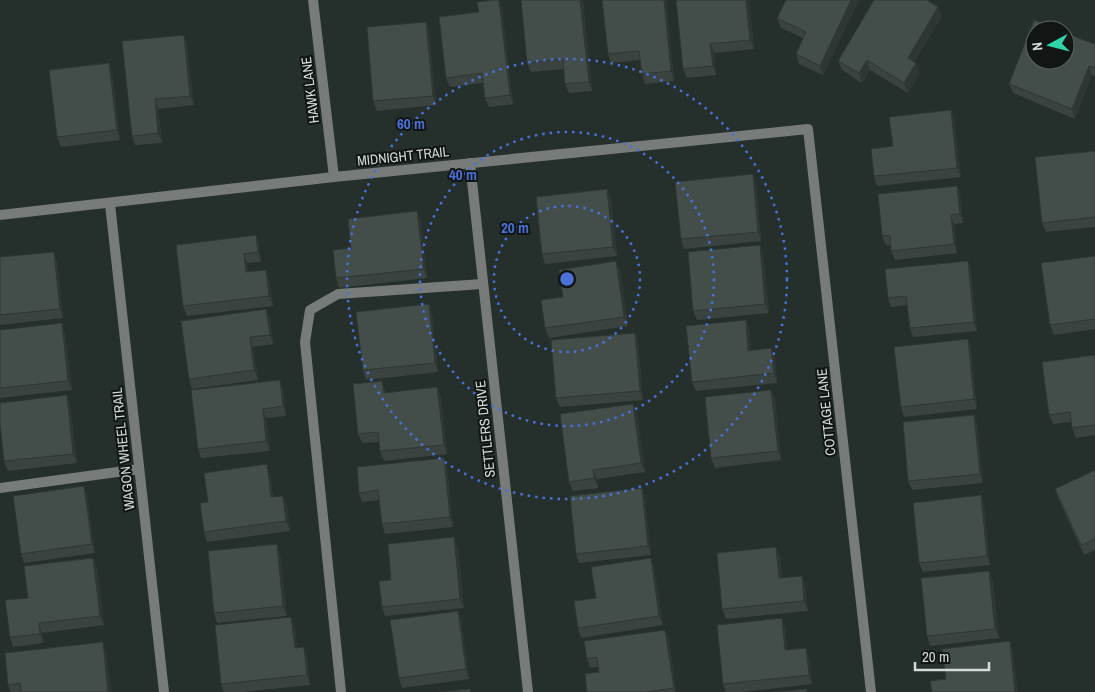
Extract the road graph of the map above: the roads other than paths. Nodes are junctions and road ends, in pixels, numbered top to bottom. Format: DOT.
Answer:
graph roads {
  1 [pos="314,0"];
  2 [pos="808,129"];
  3 [pos="470,163"];
  4 [pos="334,177"];
  5 [pos="110,204"];
  6 [pos="0,215"];
  7 [pos="482,284"];
  8 [pos="139,469"];
  9 [pos="0,488"];
  10 [pos="164,692"];
  11 [pos="342,692"];
  12 [pos="528,692"];
  13 [pos="871,692"];
  1 -- 4 [label="street, HAWK LANE"];
  2 -- 3 [label="street, MIDNIGHT TRAIL"];
  2 -- 13 [label="street, COTTAGE LANE"];
  3 -- 4 [label="street, MIDNIGHT TRAIL"];
  3 -- 7 [label="street, SETTLERS DRIVE"];
  4 -- 5 [label="street, MIDNIGHT TRAIL"];
  5 -- 6 [label="street, MIDNIGHT TRAIL"];
  5 -- 8 [label="street, WAGON WHEEL TRAIL"];
  7 -- 11 [label="street"];
  7 -- 12 [label="street, SETTLERS DRIVE"];
  8 -- 9 [label="street"];
  8 -- 10 [label="street, WAGON WHEEL TRAIL"];
}
